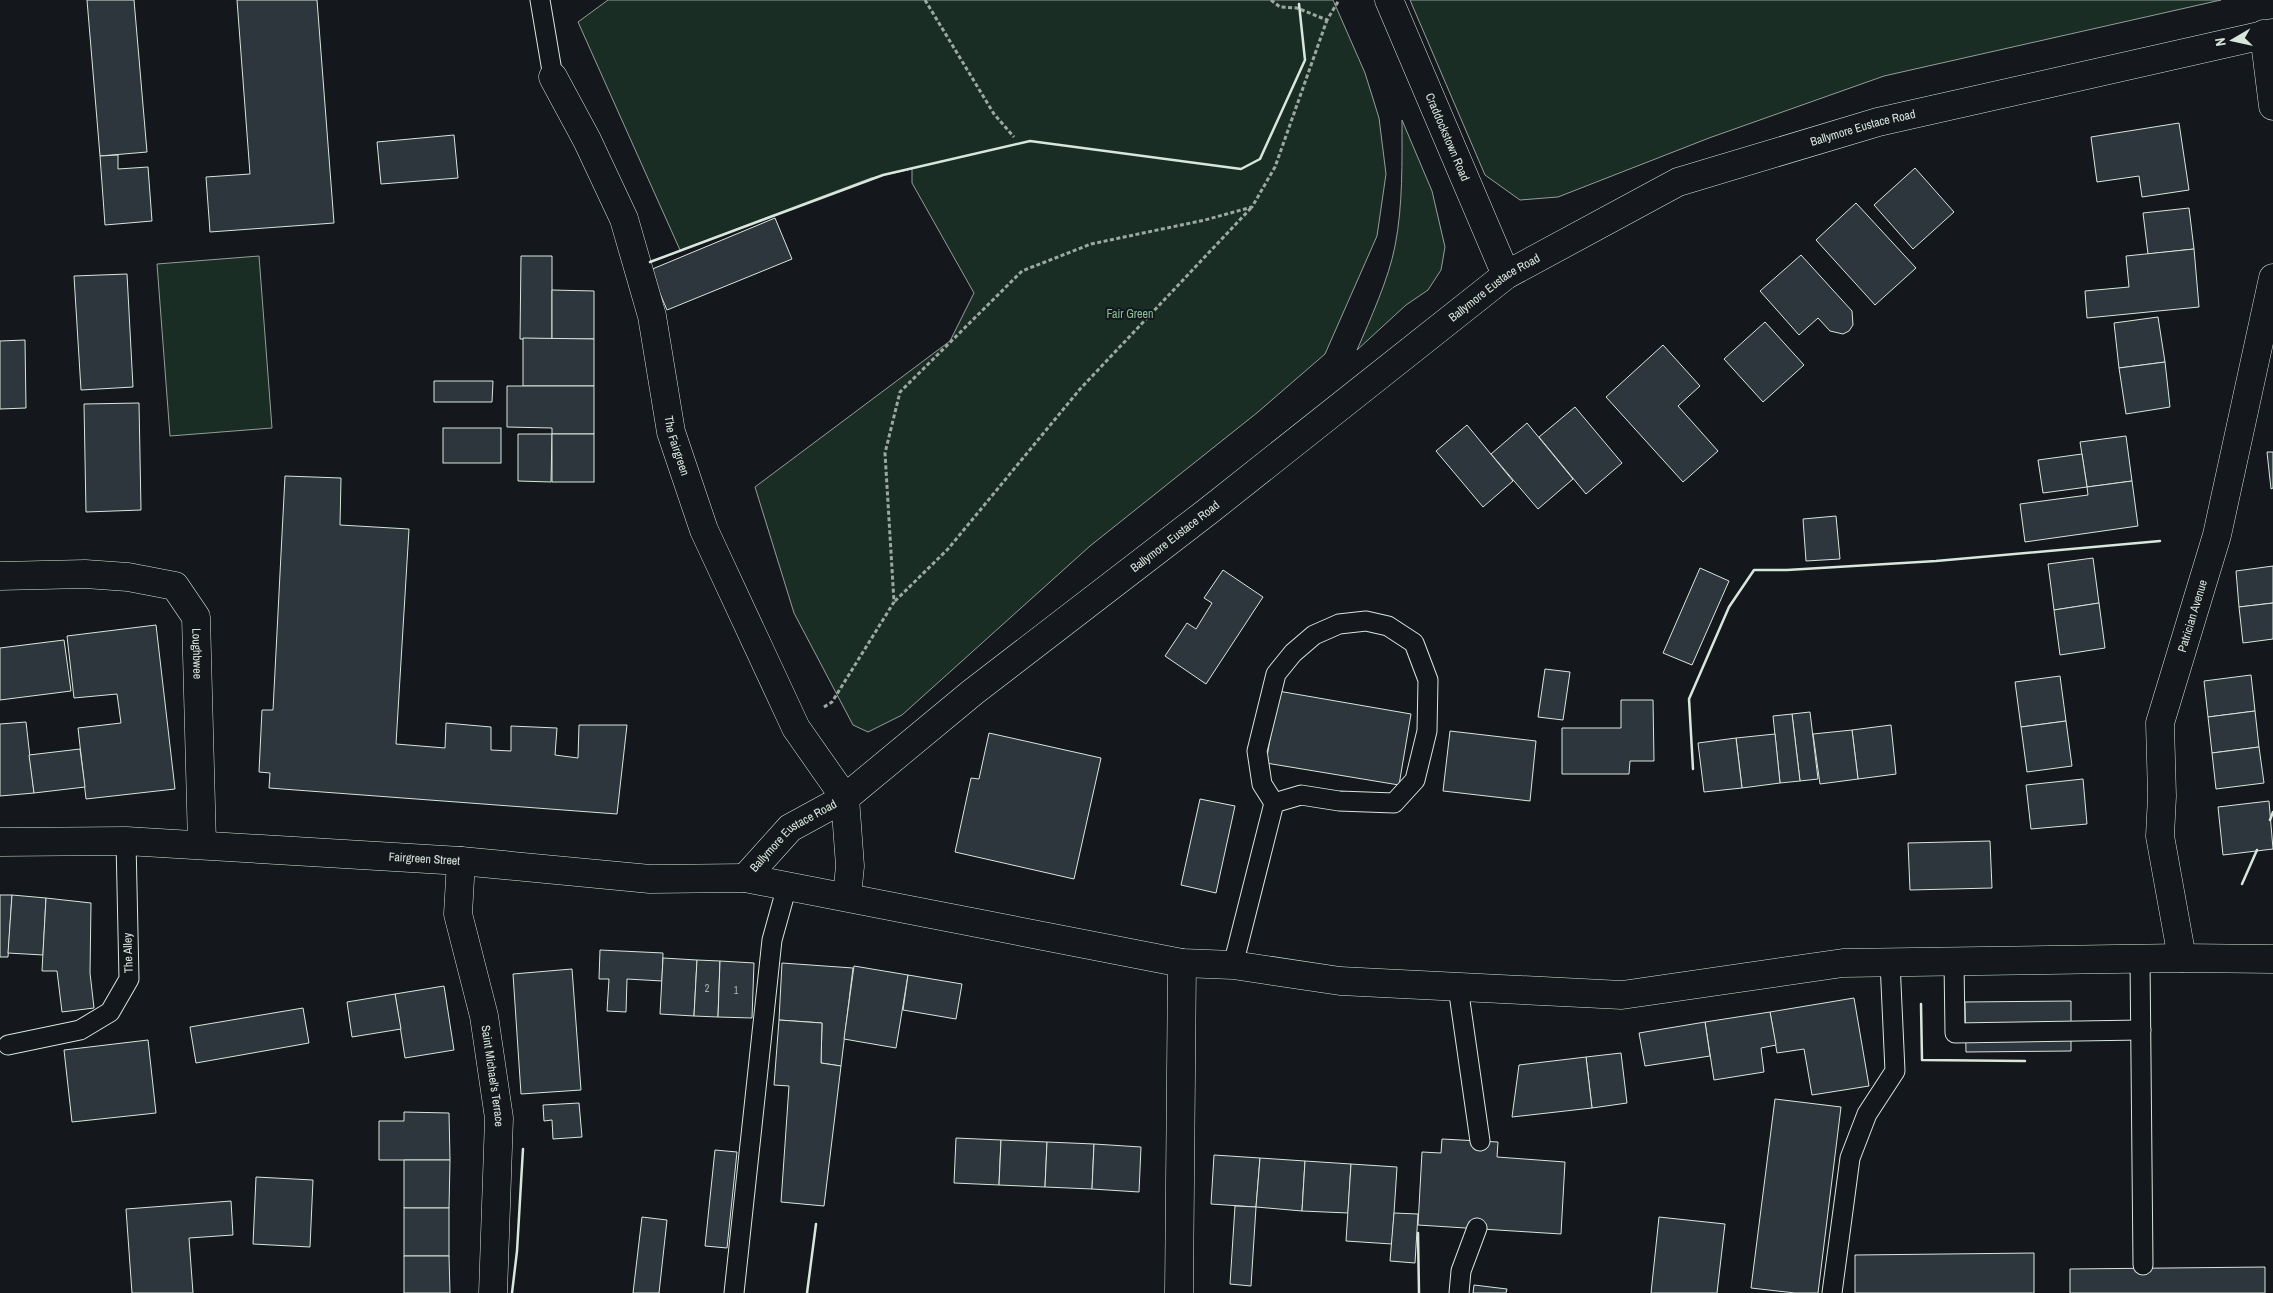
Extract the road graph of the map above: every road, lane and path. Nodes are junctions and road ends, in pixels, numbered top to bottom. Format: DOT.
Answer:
graph roads {
  1 [pos="540,0"];
  2 [pos="925,0"];
  3 [pos="1271,0"];
  4 [pos="1339,0"];
  5 [pos="1389,0"];
  6 [pos="1327,20"];
  7 [pos="2269,34"];
  8 [pos="553,77"];
  9 [pos="2273,106"];
  10 [pos="1014,137"];
  11 [pos="1252,208"];
  12 [pos="1506,275"];
  13 [pos="2273,278"];
  14 [pos="0,576"];
  15 [pos="894,602"];
  16 [pos="796,728"];
  17 [pos="845,798"];
  18 [pos="1274,804"];
  19 [pos="126,841"];
  20 [pos="0,842"];
  21 [pos="202,844"];
  22 [pos="461,861"];
  23 [pos="745,878"];
  24 [pos="788,886"];
  25 [pos="848,896"];
  26 [pos="2182,958"];
  27 [pos="2140,959"];
  28 [pos="2273,959"];
  29 [pos="1954,961"];
  30 [pos="1890,962"];
  31 [pos="1182,963"];
  32 [pos="1233,966"];
  33 [pos="1458,987"];
  34 [pos="2141,1030"];
  35 [pos="8,1045"];
  36 [pos="1480,1141"];
  37 [pos="1477,1228"];
  38 [pos="2143,1265"];
  39 [pos="493,1293"];
  40 [pos="734,1293"];
  41 [pos="1179,1293"];
  42 [pos="1459,1293"];
  43 [pos="1832,1293"];
  1 -- 8 [label="lane"];
  2 -- 10 [label="path"];
  3 -- 6 [label="path"];
  4 -- 6 [label="path"];
  5 -- 12 [label="main road, Craddockstown Road"];
  6 -- 11 [label="path"];
  7 -- 9 [label="main road"];
  7 -- 12 [label="main road, Ballymore Eustace Road"];
  8 -- 16 [label="main road, The Fairgreen"];
  11 -- 15 [label="path"];
  11 -- 15 [label="path"];
  12 -- 17 [label="main road, Ballymore Eustace Road"];
  13 -- 26 [label="main road, Patrician Avenue"];
  14 -- 21 [label="main road, Loughbwee"];
  15 -- 16 [label="path"];
  16 -- 17 [label="main road, The Fairgreen"];
  17 -- 23 [label="main road, Ballymore Eustace Road"];
  17 -- 25 [label="main road, Ballymore Eustace Road"];
  18 -- 18 [label="lane"];
  18 -- 32 [label="lane"];
  19 -- 20 [label="main road, Fairgreen Street"];
  19 -- 21 [label="main road, Fairgreen Street"];
  19 -- 35 [label="lane, The Alley"];
  21 -- 22 [label="main road, Fairgreen Street"];
  22 -- 23 [label="main road, Fairgreen Street"];
  22 -- 39 [label="main road, Saint Michael's Terrace"];
  23 -- 24 [label="main road, Fairgreen Street"];
  24 -- 25 [label="main road, Fairgreen Street"];
  24 -- 40 [label="lane"];
  25 -- 31 [label="main road, Fairgreen Street"];
  26 -- 27 [label="main road, Fairgreen Street"];
  26 -- 28 [label="main road, Fairgreen Street"];
  27 -- 29 [label="main road, Fairgreen Street"];
  27 -- 34 [label="lane"];
  29 -- 30 [label="main road, Fairgreen Street"];
  29 -- 34 [label="lane"];
  30 -- 33 [label="main road, Fairgreen Street"];
  30 -- 43 [label="lane"];
  31 -- 32 [label="main road, Fairgreen Street"];
  31 -- 41 [label="main road"];
  32 -- 33 [label="main road, Fairgreen Street"];
  33 -- 36 [label="lane"];
  34 -- 38 [label="lane"];
  37 -- 42 [label="lane"];
}
